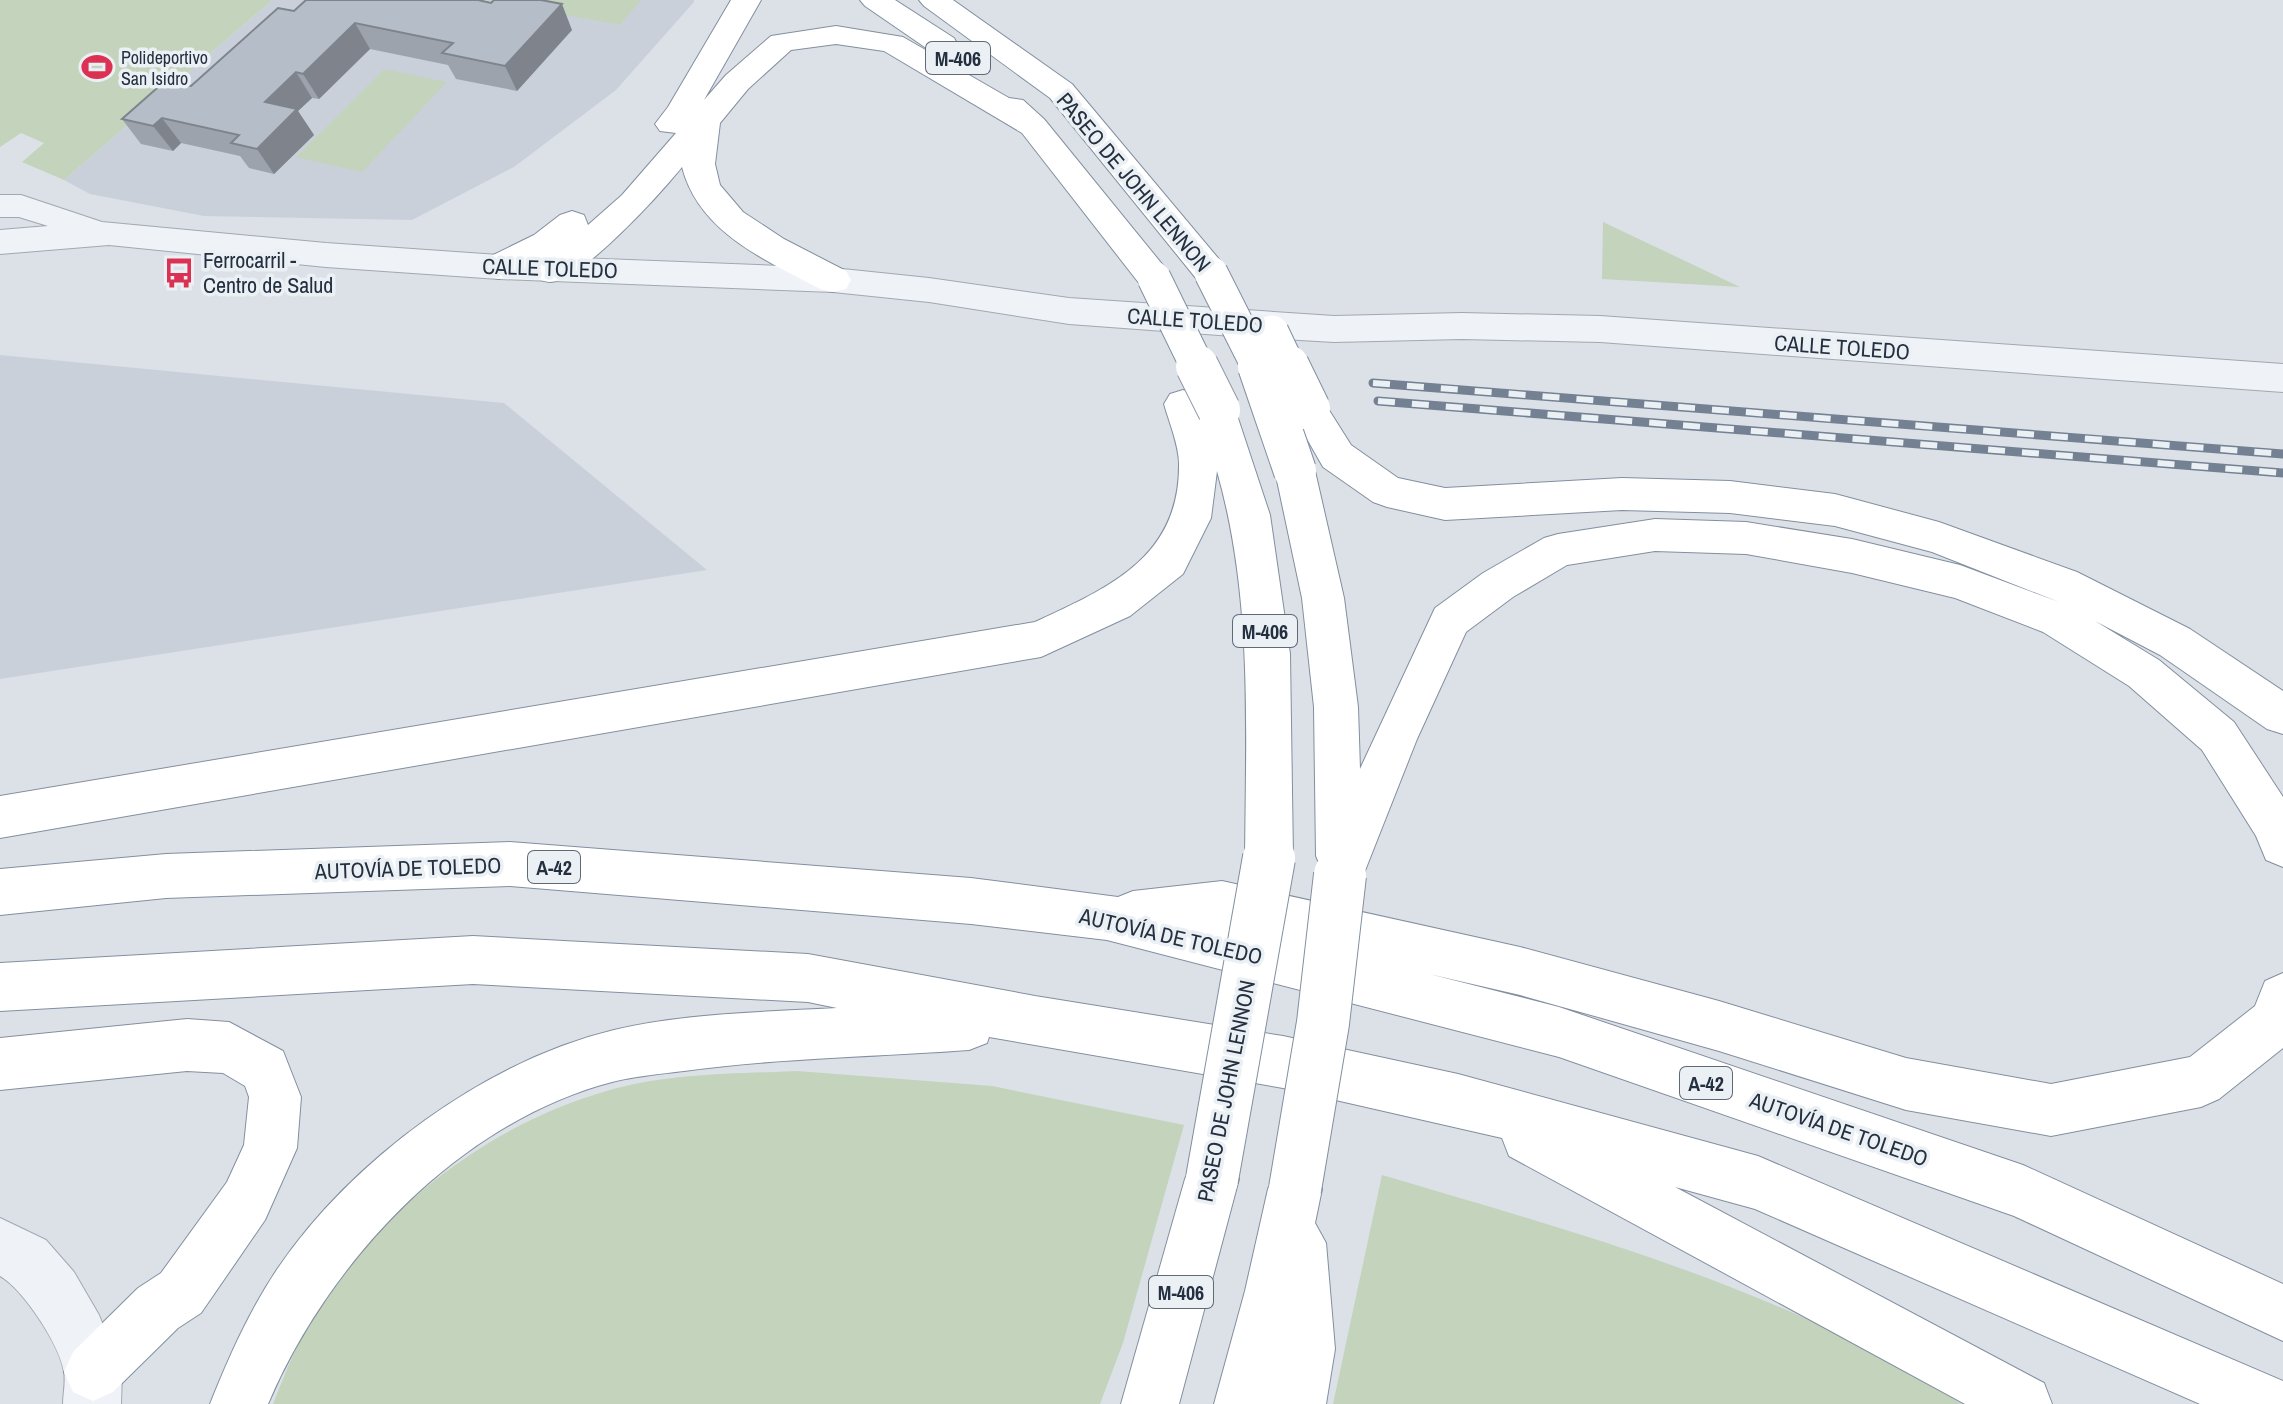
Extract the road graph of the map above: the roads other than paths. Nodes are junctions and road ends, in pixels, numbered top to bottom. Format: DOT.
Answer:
graph roads {
  1 [pos="746,0"];
  2 [pos="875,0"];
  3 [pos="934,0"];
  4 [pos="704,121"];
  5 [pos="1033,126"];
  6 [pos="0,206"];
  7 [pos="109,233"];
  8 [pos="0,242"];
  9 [pos="499,267"];
  10 [pos="550,270"];
  11 [pos="1228,273"];
  12 [pos="833,280"];
  13 [pos="2283,378"];
  14 [pos="1201,407"];
  15 [pos="2283,715"];
  16 [pos="0,817"];
  17 [pos="2283,845"];
  18 [pos="1340,875"];
  19 [pos="0,892"];
  20 [pos="1107,917"];
  21 [pos="0,987"];
  22 [pos="2283,998"];
  23 [pos="1035,1021"];
  24 [pos="0,1064"];
  25 [pos="1458,1100"];
  26 [pos="1295,1189"];
  27 [pos="0,1246"];
  28 [pos="2283,1313"];
  29 [pos="93,1388"];
  30 [pos="239,1404"];
  31 [pos="1150,1404"];
  32 [pos="1243,1404"];
  33 [pos="1297,1404"];
  34 [pos="2023,1404"];
  35 [pos="2268,1404"];
  1 -- 9 [label="highway"];
  2 -- 5 [label="highway, PASEO DE JOHN LENNON / M-406"];
  3 -- 11 [label="highway, PASEO DE JOHN LENNON / M-406"];
  4 -- 5 [label="highway"];
  4 -- 10 [label="highway"];
  4 -- 12 [label="highway"];
  5 -- 14 [label="highway, PASEO DE JOHN LENNON / M-406, bridge"];
  6 -- 7 [label="street, CALLE TOLEDO"];
  7 -- 8 [label="street, CALLE TOLEDO"];
  7 -- 9 [label="street, CALLE TOLEDO"];
  9 -- 10 [label="street, CALLE TOLEDO"];
  10 -- 12 [label="street, CALLE TOLEDO"];
  11 -- 15 [label="highway, bridge"];
  11 -- 18 [label="highway, PASEO DE JOHN LENNON / M-406, bridge"];
  12 -- 13 [label="street, CALLE TOLEDO"];
  14 -- 16 [label="highway"];
  14 -- 31 [label="highway, PASEO DE JOHN LENNON / M-406, bridge"];
  17 -- 18 [label="highway"];
  18 -- 26 [label="highway, PASEO DE JOHN LENNON / M-406, bridge"];
  19 -- 20 [label="highway, AUTOVÍA DE TOLEDO / A-42"];
  20 -- 22 [label="highway"];
  20 -- 28 [label="highway, AUTOVÍA DE TOLEDO / A-42"];
  21 -- 23 [label="highway"];
  23 -- 25 [label="highway"];
  23 -- 30 [label="highway"];
  24 -- 29 [label="highway"];
  25 -- 34 [label="highway"];
  25 -- 35 [label="highway"];
  26 -- 32 [label="highway, PASEO DE JOHN LENNON / M-406"];
  26 -- 33 [label="highway"];
  27 -- 29 [label="street"];
}
